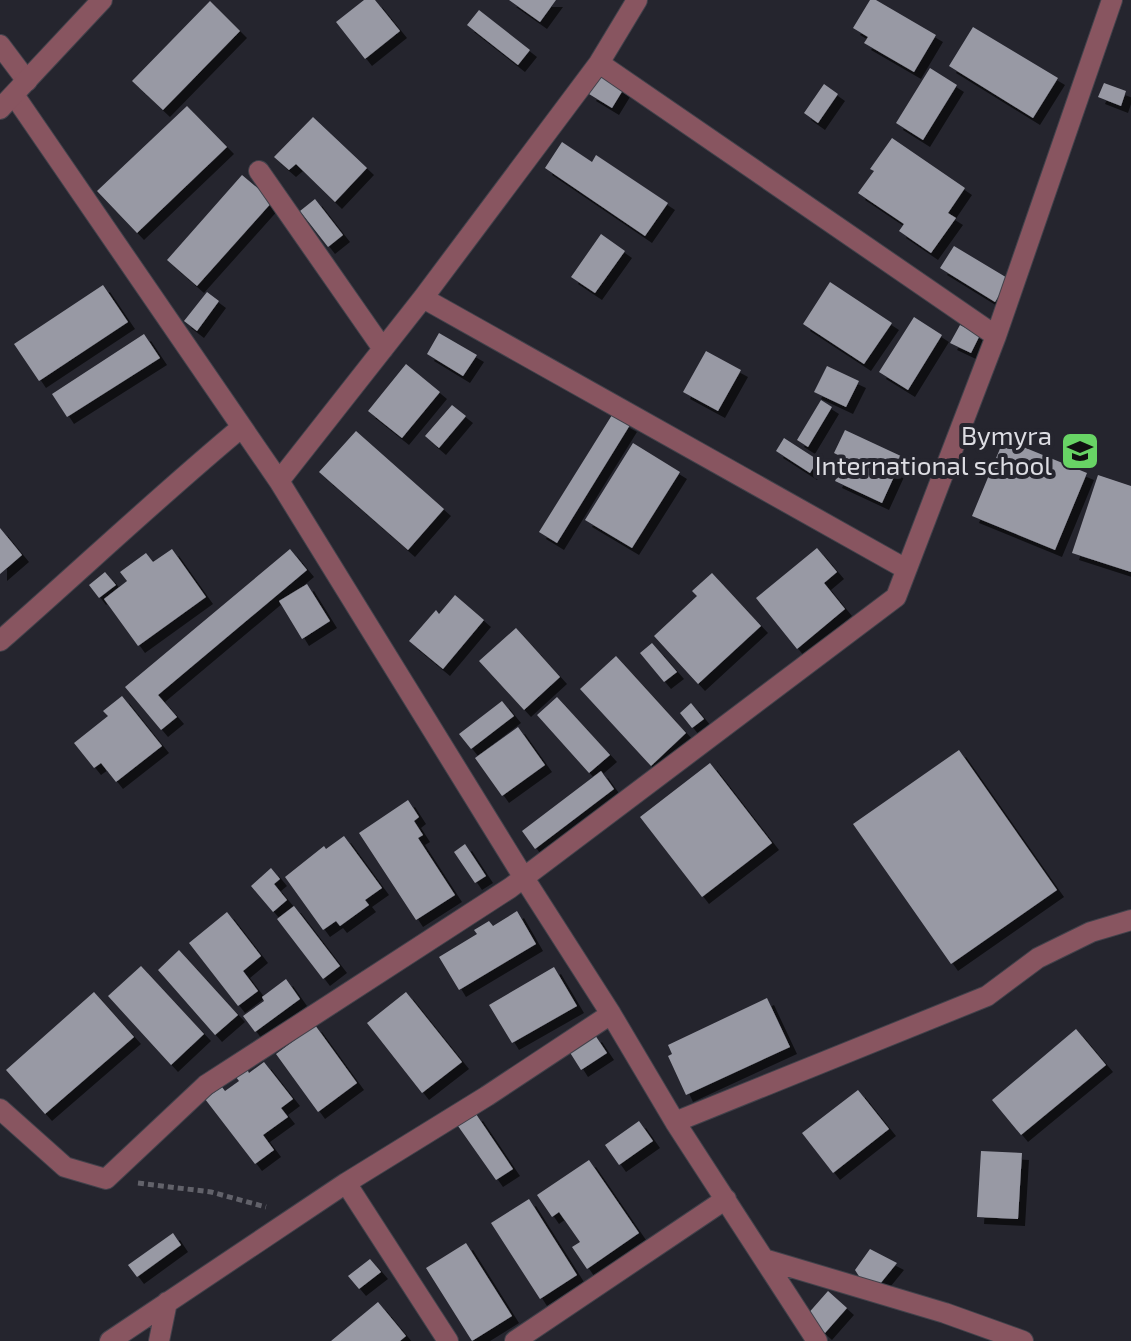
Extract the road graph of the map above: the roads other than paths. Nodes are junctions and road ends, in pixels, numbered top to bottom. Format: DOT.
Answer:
graph roads {
  1 [pos="102,0"];
  2 [pos="637,0"];
  3 [pos="1112,0"];
  4 [pos="0,45"];
  5 [pos="599,63"];
  6 [pos="14,95"];
  7 [pos="259,171"];
  8 [pos="423,298"];
  9 [pos="996,336"];
  10 [pos="383,349"];
  11 [pos="242,427"];
  12 [pos="279,481"];
  13 [pos="906,569"];
  14 [pos="0,641"];
  15 [pos="524,878"];
  16 [pos="1131,920"];
  17 [pos="611,1014"];
  18 [pos="0,1109"];
  19 [pos="675,1122"];
  20 [pos="346,1183"];
  21 [pos="726,1199"];
  22 [pos="764,1259"];
  23 [pos="167,1302"];
  24 [pos="110,1341"];
  25 [pos="159,1341"];
  26 [pos="448,1341"];
  27 [pos="515,1341"];
  28 [pos="817,1341"];
  29 [pos="1023,1341"];
  1 -- 6 [label="street"];
  2 -- 5 [label="street"];
  3 -- 9 [label="street"];
  4 -- 6 [label="street"];
  5 -- 8 [label="street"];
  5 -- 9 [label="street"];
  6 -- 11 [label="street"];
  7 -- 10 [label="street"];
  8 -- 10 [label="street"];
  8 -- 13 [label="street"];
  9 -- 13 [label="street"];
  10 -- 12 [label="street"];
  11 -- 12 [label="street"];
  11 -- 14 [label="street"];
  12 -- 15 [label="street"];
  13 -- 15 [label="street"];
  15 -- 17 [label="street"];
  15 -- 18 [label="street"];
  16 -- 19 [label="street"];
  17 -- 19 [label="street"];
  17 -- 20 [label="street"];
  19 -- 21 [label="street"];
  20 -- 23 [label="street"];
  20 -- 26 [label="street"];
  21 -- 22 [label="street"];
  21 -- 27 [label="street"];
  22 -- 28 [label="street"];
  22 -- 29 [label="street"];
  23 -- 24 [label="street"];
  23 -- 25 [label="street"];
}
